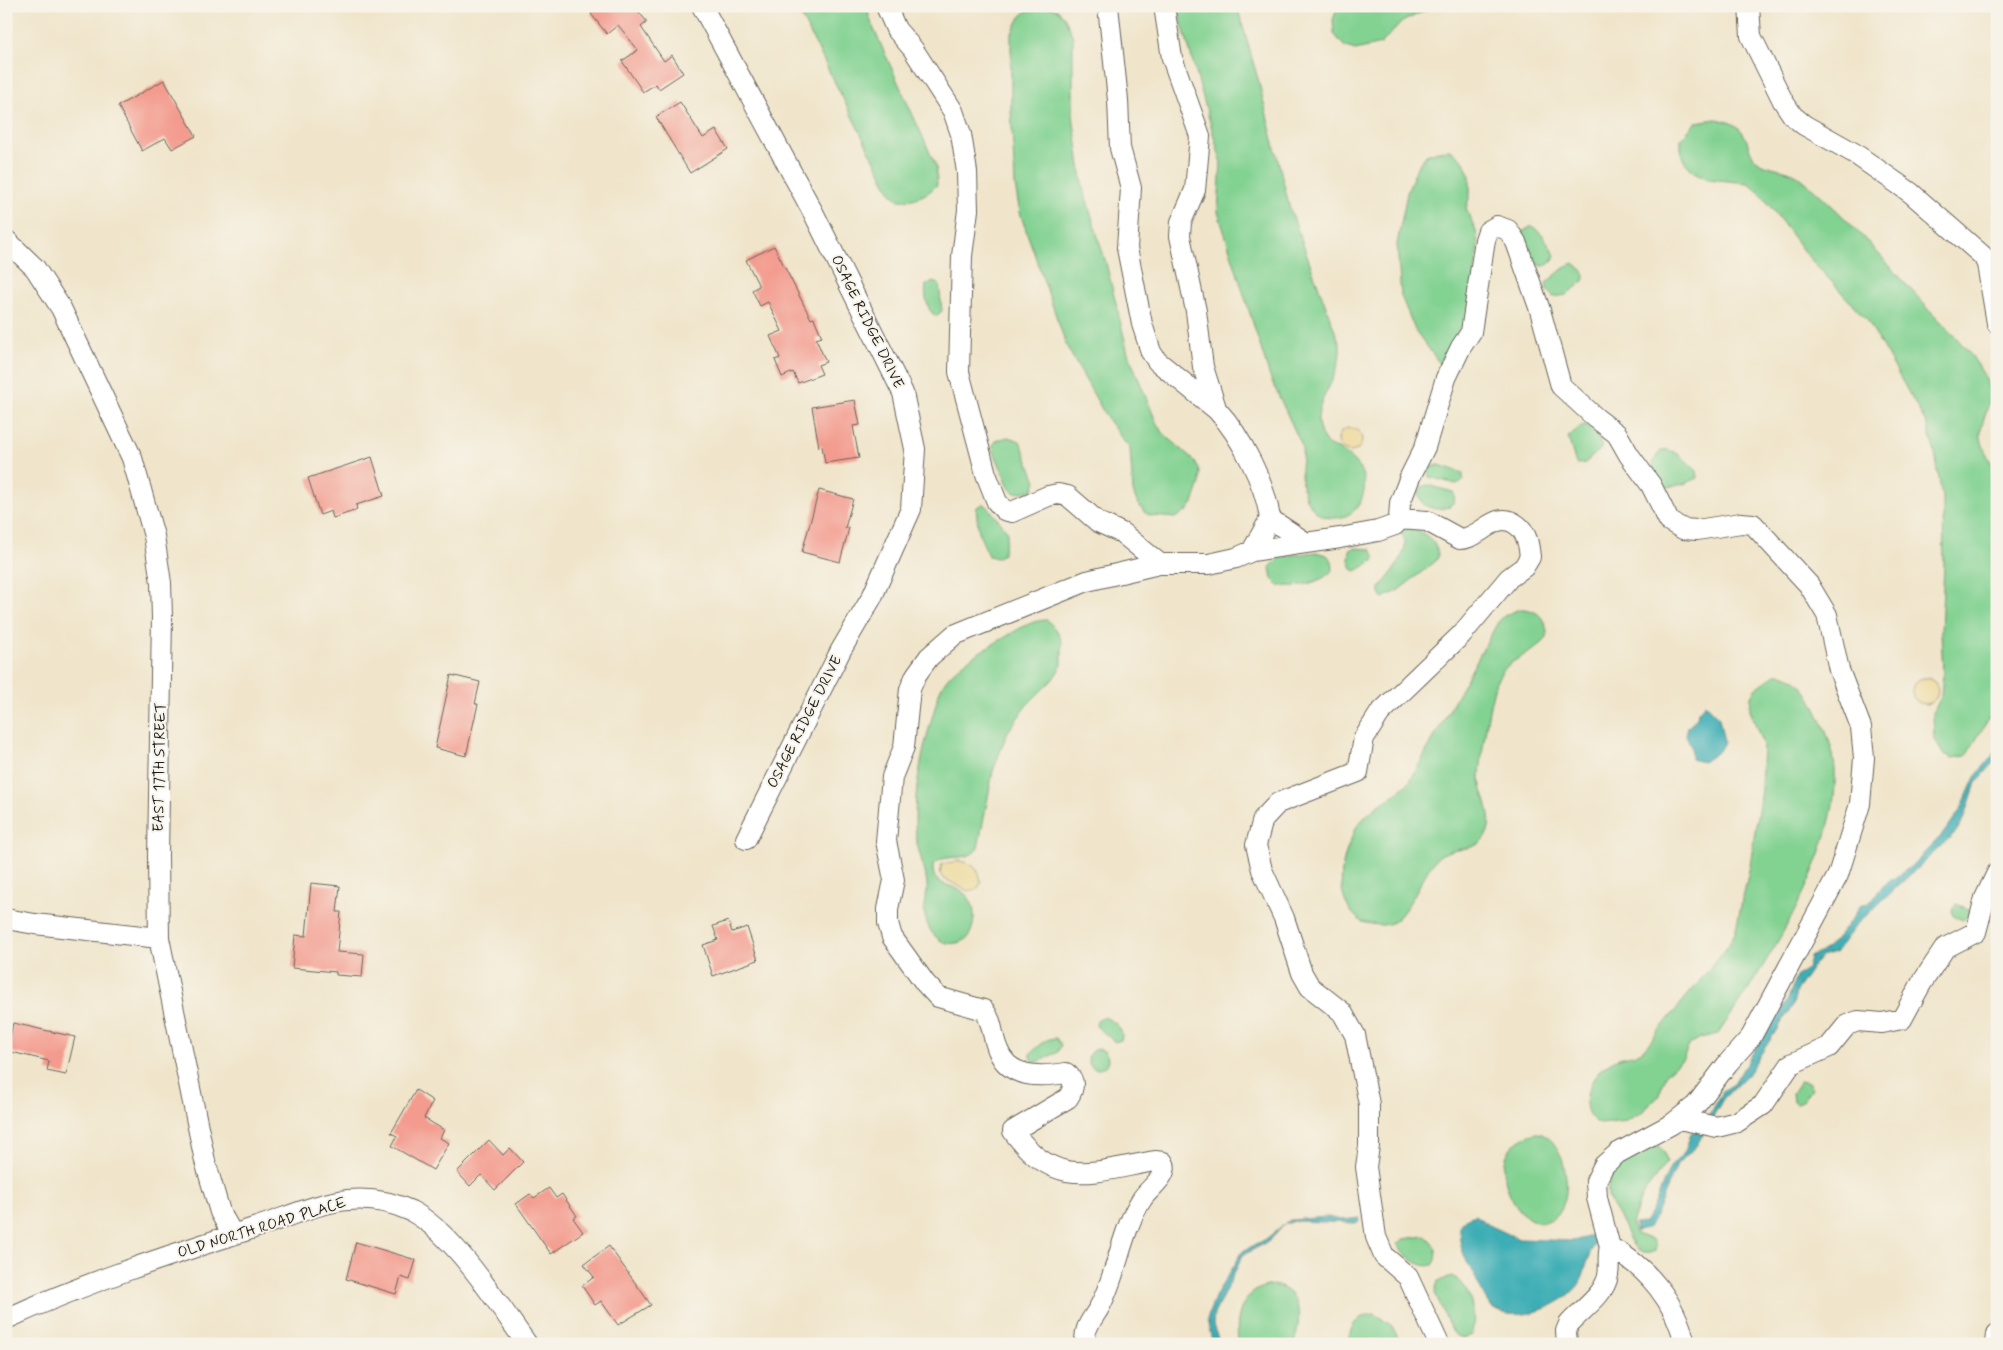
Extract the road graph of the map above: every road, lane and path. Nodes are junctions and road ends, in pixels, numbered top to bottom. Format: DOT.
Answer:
graph roads {
  1 [pos="702,6"];
  2 [pos="886,6"];
  3 [pos="1108,6"];
  4 [pos="1164,6"];
  5 [pos="1749,6"];
  6 [pos="6,240"];
  7 [pos="1997,322"];
  8 [pos="1217,410"];
  9 [pos="1270,519"];
  10 [pos="1399,520"];
  11 [pos="1305,542"];
  12 [pos="1252,551"];
  13 [pos="1160,564"];
  14 [pos="746,839"];
  15 [pos="1997,873"];
  16 [pos="6,919"];
  17 [pos="159,938"];
  18 [pos="1679,1119"];
  19 [pos="233,1235"];
  20 [pos="1610,1247"];
  21 [pos="6,1319"];
  22 [pos="1997,1334"];
  23 [pos="527,1344"];
  24 [pos="1086,1344"];
  25 [pos="1439,1344"];
  26 [pos="1567,1344"];
  27 [pos="1685,1344"];
  28 [pos="1996,1344"];
  1 -- 14 [label="street, OSAGE RIDGE DRIVE"];
  2 -- 13 [label="street"];
  3 -- 8 [label="street"];
  4 -- 8 [label="street"];
  5 -- 7 [label="street"];
  6 -- 17 [label="street, EAST 17TH STREET"];
  8 -- 9 [label="street"];
  9 -- 11 [label="street"];
  9 -- 12 [label="street"];
  10 -- 11 [label="street"];
  10 -- 18 [label="street"];
  10 -- 25 [label="street"];
  11 -- 12 [label="street"];
  12 -- 13 [label="street"];
  13 -- 24 [label="street"];
  15 -- 18 [label="street"];
  16 -- 17 [label="street"];
  17 -- 19 [label="street, EAST 17TH STREET"];
  18 -- 20 [label="street"];
  19 -- 21 [label="street, OLD NORTH ROAD PLACE"];
  19 -- 23 [label="street, OLD NORTH ROAD PLACE"];
  20 -- 26 [label="street"];
  20 -- 27 [label="street"];
  22 -- 28 [label="street"];
}
